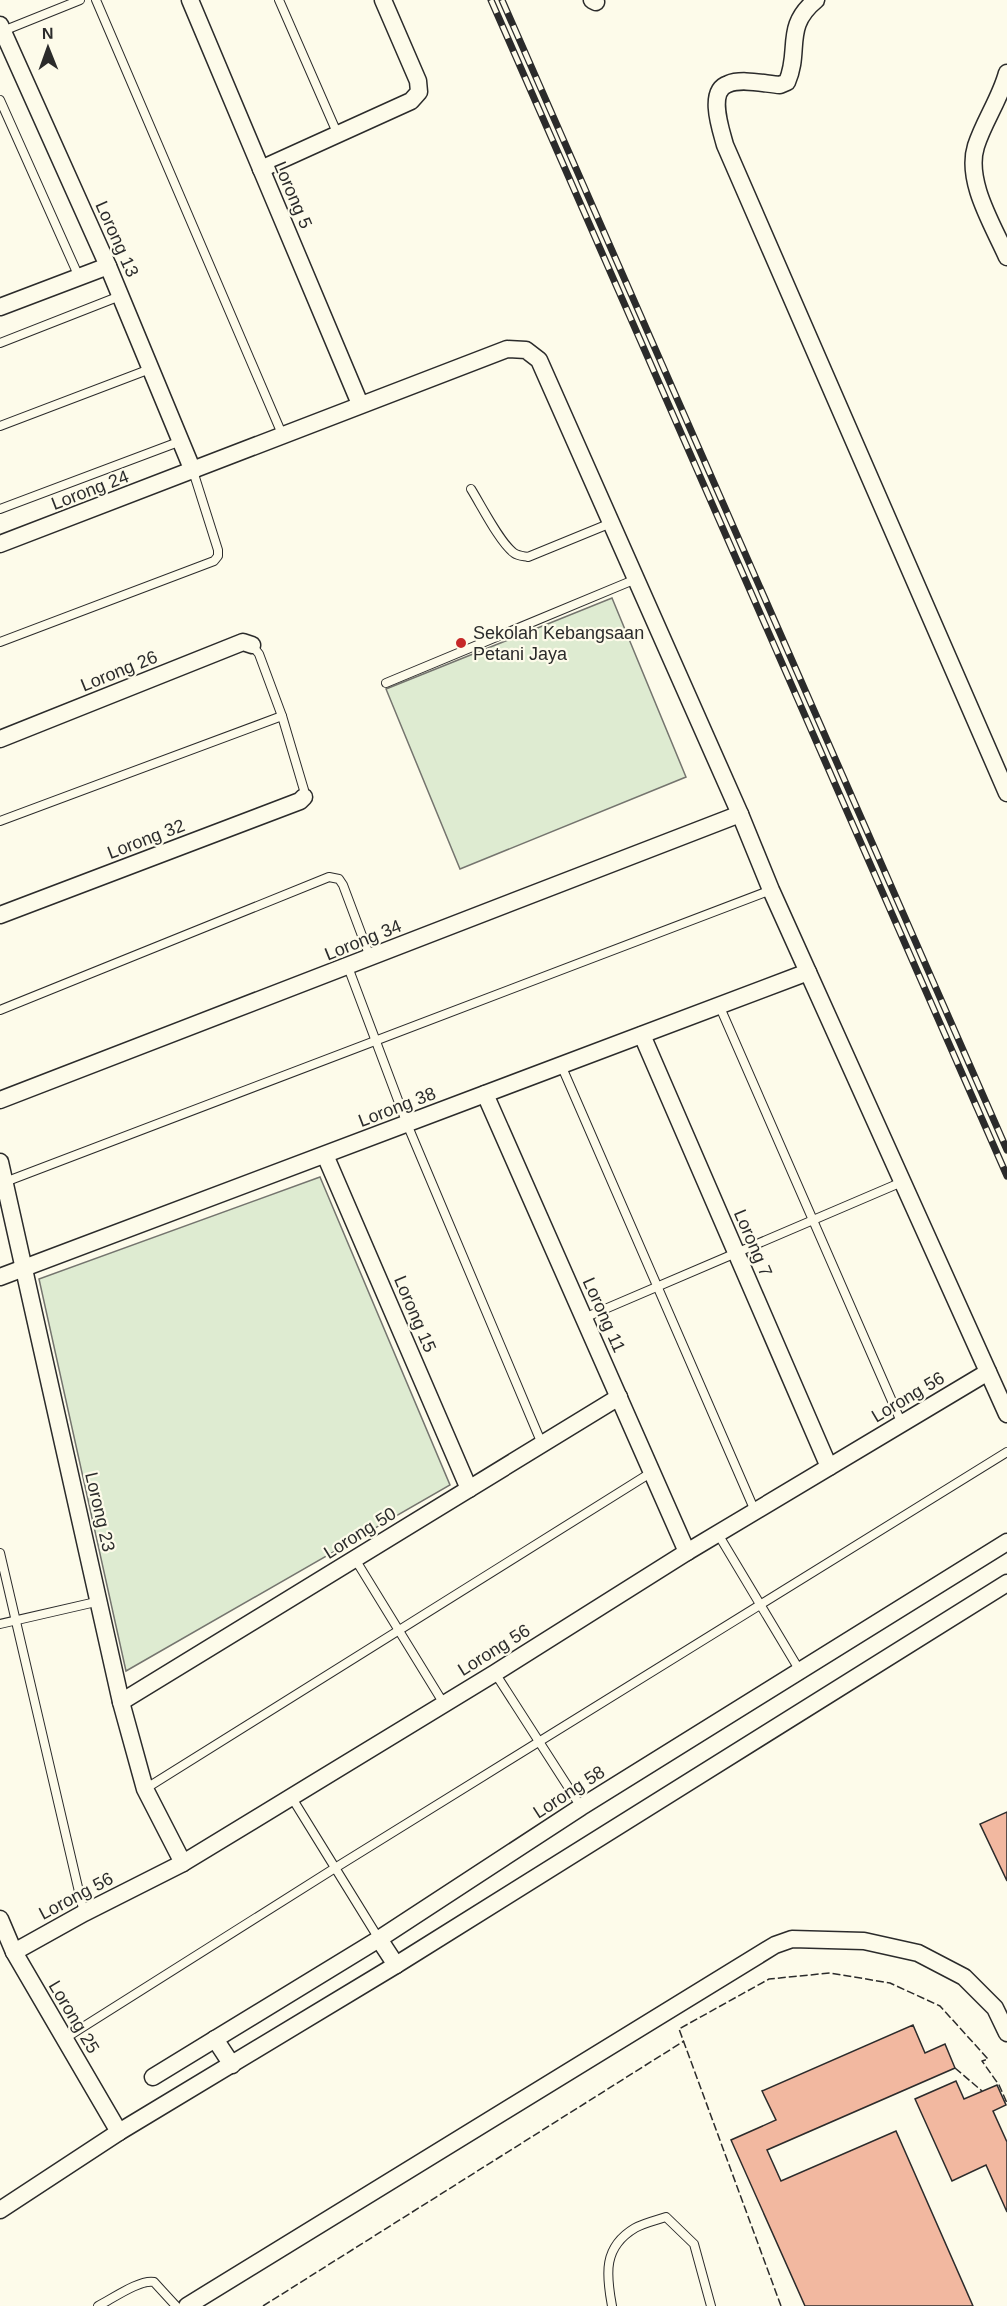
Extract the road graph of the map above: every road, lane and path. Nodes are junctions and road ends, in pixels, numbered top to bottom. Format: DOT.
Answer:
graph roads {
  1 [pos="80,0"];
  2 [pos="96,0"];
  3 [pos="190,0"];
  4 [pos="279,0"];
  5 [pos="383,0"];
  6 [pos="816,0"];
  7 [pos="1,28"];
  8 [pos="1007,73"];
  9 [pos="0,100"];
  10 [pos="338,135"];
  11 [pos="261,169"];
  12 [pos="1007,257"];
  13 [pos="108,266"];
  14 [pos="79,277"];
  15 [pos="120,296"];
  16 [pos="1,305"];
  17 [pos="0,343"];
  18 [pos="150,369"];
  19 [pos="360,404"];
  20 [pos="0,426"];
  21 [pos="282,434"];
  22 [pos="181,441"];
  23 [pos="193,471"];
  24 [pos="471,489"];
  25 [pos="0,510"];
  26 [pos="611,523"];
  27 [pos="0,544"];
  28 [pos="636,579"];
  29 [pos="0,642"];
  30 [pos="252,645"];
  31 [pos="386,683"];
  32 [pos="282,716"];
  33 [pos="0,739"];
  34 [pos="1007,793"];
  35 [pos="304,797"];
  36 [pos="740,814"];
  37 [pos="0,821"];
  38 [pos="771,890"];
  39 [pos="0,915"];
  40 [pos="370,957"];
  41 [pos="348,967"];
  42 [pos="808,972"];
  43 [pos="719,1005"];
  44 [pos="0,1010"];
  45 [pos="642,1035"];
  46 [pos="375,1041"];
  47 [pos="561,1065"];
  48 [pos="485,1094"];
  49 [pos="0,1100"];
  50 [pos="407,1124"];
  51 [pos="325,1155"];
  52 [pos="0,1162"];
  53 [pos="5,1182"];
  54 [pos="902,1182"];
  55 [pos="813,1220"];
  56 [pos="736,1253"];
  57 [pos="25,1269"];
  58 [pos="0,1277"];
  59 [pos="657,1287"];
  60 [pos="584,1318"];
  61 [pos="988,1372"];
  62 [pos="619,1397"];
  63 [pos="1007,1414"];
  64 [pos="902,1424"];
  65 [pos="542,1444"];
  66 [pos="1007,1452"];
  67 [pos="829,1467"];
  68 [pos="652,1472"];
  69 [pos="469,1489"];
  70 [pos="755,1511"];
  71 [pos="718,1533"];
  72 [pos="1007,1542"];
  73 [pos="687,1552"];
  74 [pos="0,1553"];
  75 [pos="355,1559"];
  76 [pos="1007,1583"];
  77 [pos="100,1601"];
  78 [pos="760,1605"];
  79 [pos="15,1621"];
  80 [pos="0,1624"];
  81 [pos="398,1630"];
  82 [pos="800,1671"];
  83 [pos="495,1673"];
  84 [pos="121,1702"];
  85 [pos="444,1704"];
  86 [pos="539,1742"];
  87 [pos="145,1789"];
  88 [pos="291,1798"];
  89 [pos="581,1807"];
  90 [pos="183,1863"];
  91 [pos="335,1868"];
  92 [pos="84,1913"];
  93 [pos="0,1919"];
  94 [pos="379,1939"];
  95 [pos="14,1952"];
  96 [pos="396,1965"];
  97 [pos="1007,2033"];
  98 [pos="64,2039"];
  99 [pos="215,2039"];
  100 [pos="232,2064"];
  101 [pos="153,2078"];
  102 [pos="119,2132"];
  103 [pos="0,2210"];
  104 [pos="98,2306"];
  105 [pos="176,2306"];
  106 [pos="187,2306"];
  107 [pos="612,2306"];
  108 [pos="711,2306"];
  1 -- 7 [label="lane"];
  2 -- 21 [label="lane"];
  3 -- 11 [label="street, Lorong 5"];
  4 -- 10 [label="lane"];
  5 -- 10 [label="street"];
  6 -- 34 [label="street"];
  7 -- 13 [label="street, Lorong 13"];
  8 -- 12 [label="street"];
  9 -- 14 [label="lane"];
  10 -- 11 [label="street"];
  11 -- 19 [label="street, Lorong 5"];
  13 -- 14 [label="street"];
  13 -- 15 [label="street, Lorong 13"];
  14 -- 16 [label="street"];
  15 -- 17 [label="lane"];
  15 -- 18 [label="street, Lorong 13"];
  18 -- 20 [label="lane"];
  18 -- 22 [label="street, Lorong 13"];
  19 -- 21 [label="street, Lorong 24"];
  19 -- 26 [label="street, Lorong 24"];
  21 -- 23 [label="street, Lorong 24"];
  22 -- 23 [label="street, Lorong 13"];
  22 -- 25 [label="lane, Lorong 24"];
  23 -- 27 [label="street, Lorong 24"];
  23 -- 29 [label="lane"];
  24 -- 26 [label="lane"];
  26 -- 28 [label="street, Lorong 24"];
  28 -- 31 [label="lane"];
  28 -- 36 [label="street, Lorong 24"];
  30 -- 32 [label="lane"];
  30 -- 33 [label="street, Lorong 26"];
  32 -- 35 [label="lane"];
  32 -- 37 [label="lane"];
  35 -- 39 [label="street, Lorong 32"];
  36 -- 38 [label="street, Lorong 24"];
  36 -- 40 [label="street, Lorong 34"];
  38 -- 42 [label="street, Lorong 24"];
  38 -- 46 [label="lane"];
  40 -- 41 [label="street, Lorong 34"];
  40 -- 44 [label="lane"];
  41 -- 46 [label="lane"];
  41 -- 49 [label="street, Lorong 34"];
  42 -- 43 [label="street, Lorong 38"];
  42 -- 54 [label="street, Lorong 24"];
  43 -- 45 [label="street, Lorong 38"];
  43 -- 55 [label="lane"];
  45 -- 47 [label="street, Lorong 38"];
  45 -- 56 [label="street, Lorong 7"];
  46 -- 50 [label="lane"];
  46 -- 53 [label="lane"];
  47 -- 48 [label="street, Lorong 38"];
  47 -- 59 [label="lane"];
  48 -- 50 [label="street, Lorong 38"];
  48 -- 60 [label="street, Lorong 11"];
  50 -- 51 [label="street, Lorong 38"];
  50 -- 65 [label="lane"];
  51 -- 57 [label="street, Lorong 38"];
  51 -- 69 [label="street, Lorong 15"];
  52 -- 53 [label="street, Lorong 23"];
  53 -- 57 [label="street, Lorong 23"];
  54 -- 55 [label="lane"];
  54 -- 61 [label="street, Lorong 24"];
  55 -- 56 [label="lane"];
  55 -- 64 [label="lane"];
  56 -- 59 [label="lane"];
  56 -- 67 [label="street, Lorong 7"];
  57 -- 58 [label="street, Lorong 38"];
  57 -- 77 [label="street, Lorong 23"];
  59 -- 60 [label="lane"];
  59 -- 70 [label="lane"];
  60 -- 62 [label="street, Lorong 11"];
  61 -- 63 [label="street, Lorong 24"];
  61 -- 64 [label="street, Lorong 56"];
  62 -- 65 [label="street, Lorong 50"];
  62 -- 68 [label="street, Lorong 11"];
  64 -- 67 [label="street, Lorong 56"];
  65 -- 69 [label="street, Lorong 50"];
  66 -- 78 [label="lane"];
  67 -- 70 [label="street, Lorong 56"];
  68 -- 73 [label="street, Lorong 11"];
  68 -- 81 [label="lane"];
  69 -- 75 [label="street, Lorong 50"];
  70 -- 71 [label="street, Lorong 56"];
  71 -- 73 [label="street, Lorong 56"];
  71 -- 78 [label="lane"];
  72 -- 82 [label="street, Lorong 58"];
  73 -- 83 [label="street, Lorong 56"];
  74 -- 79 [label="lane"];
  75 -- 81 [label="lane"];
  75 -- 84 [label="street, Lorong 50"];
  76 -- 96 [label="street"];
  77 -- 79 [label="lane"];
  77 -- 84 [label="street, Lorong 23"];
  78 -- 82 [label="lane"];
  78 -- 86 [label="lane"];
  79 -- 80 [label="lane"];
  79 -- 92 [label="lane"];
  81 -- 85 [label="lane"];
  81 -- 87 [label="lane"];
  82 -- 89 [label="street, Lorong 58"];
  83 -- 85 [label="street, Lorong 56"];
  83 -- 86 [label="lane"];
  84 -- 87 [label="street, Lorong 23"];
  85 -- 88 [label="street, Lorong 56"];
  86 -- 89 [label="lane"];
  86 -- 91 [label="lane"];
  87 -- 90 [label="street, Lorong 23"];
  88 -- 90 [label="street, Lorong 56"];
  88 -- 91 [label="lane"];
  89 -- 94 [label="street, Lorong 58"];
  90 -- 92 [label="street, Lorong 56"];
  91 -- 94 [label="lane"];
  91 -- 98 [label="lane"];
  92 -- 95 [label="street, Lorong 56"];
  93 -- 95 [label="street, Lorong 25"];
  94 -- 96 [label="street"];
  94 -- 99 [label="street, Lorong 58"];
  95 -- 98 [label="street, Lorong 25"];
  96 -- 100 [label="street"];
  97 -- 106 [label="street"];
  98 -- 102 [label="street, Lorong 25"];
  99 -- 100 [label="street"];
  99 -- 101 [label="street, Lorong 58"];
  100 -- 102 [label="street"];
  102 -- 103 [label="street"];
  104 -- 105 [label="lane"];
  107 -- 108 [label="lane"];
}
